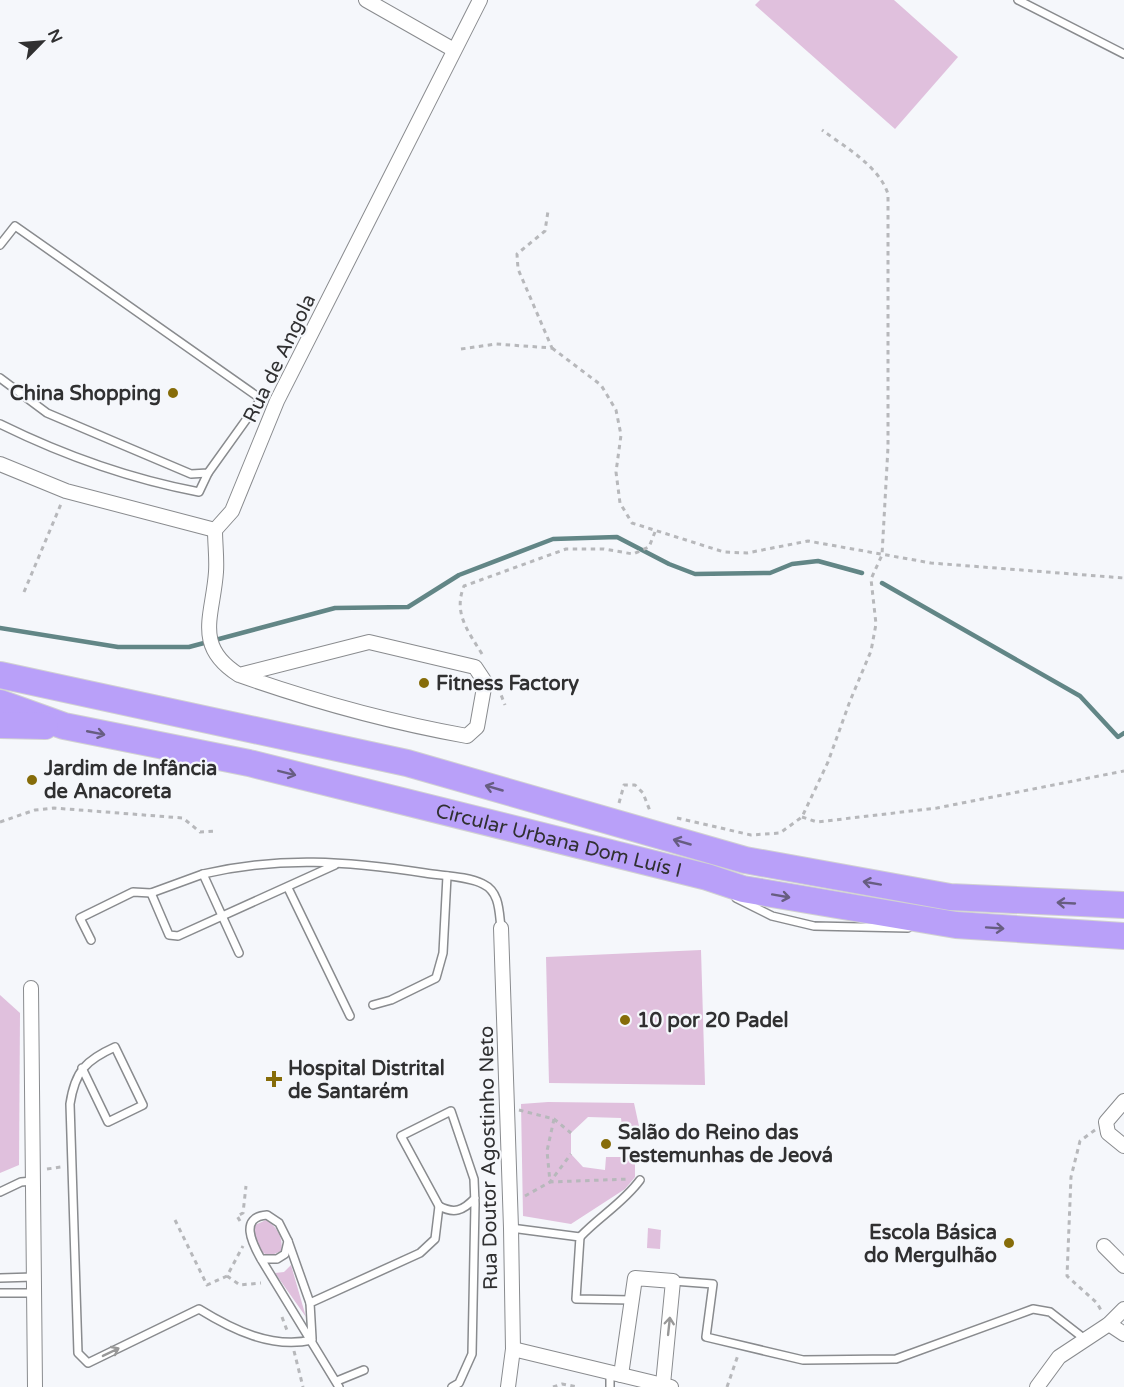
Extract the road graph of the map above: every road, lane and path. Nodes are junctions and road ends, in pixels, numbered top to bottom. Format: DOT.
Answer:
graph roads {
  1 [pos="366,0"];
  2 [pos="480,0"];
  3 [pos="1018,0"];
  4 [pos="454,50"];
  5 [pos="1124,54"];
  6 [pos="822,130"];
  7 [pos="548,211"];
  8 [pos="0,245"];
  9 [pos="552,348"];
  10 [pos="461,349"];
  11 [pos="0,378"];
  12 [pos="261,399"];
  13 [pos="277,401"];
  14 [pos="0,424"];
  15 [pos="0,464"];
  16 [pos="208,473"];
  17 [pos="66,491"];
  18 [pos="215,530"];
  19 [pos="655,531"];
  20 [pos="882,555"];
  21 [pos="1124,578"];
  22 [pos="24,592"];
  23 [pos="484,659"];
  24 [pos="299,661"];
  25 [pos="0,667"];
  26 [pos="0,675"];
  27 [pos="239,675"];
  28 [pos="495,679"];
  29 [pos="34,683"];
  30 [pos="297,694"];
  31 [pos="0,703"];
  32 [pos="505,705"];
  33 [pos="0,725"];
  34 [pos="64,726"];
  35 [pos="1124,771"];
  36 [pos="629,807"];
  37 [pos="640,809"];
  38 [pos="650,811"];
  39 [pos="661,814"];
  40 [pos="672,817"];
  41 [pos="802,817"];
  42 [pos="0,822"];
  43 [pos="217,831"];
  44 [pos="337,864"];
  45 [pos="202,874"];
  46 [pos="447,876"];
  47 [pos="288,888"];
  48 [pos="151,893"];
  49 [pos="1124,906"];
  50 [pos="222,918"];
  51 [pos="501,928"];
  52 [pos="1124,936"];
  53 [pos="91,939"];
  54 [pos="239,953"];
  55 [pos="32,988"];
  56 [pos="372,1005"];
  57 [pos="350,1016"];
  58 [pos="82,1068"];
  59 [pos="1124,1101"];
  60 [pos="507,1106"];
  61 [pos="554,1119"];
  62 [pos="1106,1122"];
  63 [pos="571,1133"];
  64 [pos="1124,1146"];
  65 [pos="571,1154"];
  66 [pos="73,1166"];
  67 [pos="33,1176"];
  68 [pos="624,1178"];
  69 [pos="640,1180"];
  70 [pos="550,1182"];
  71 [pos="0,1192"];
  72 [pos="475,1198"];
  73 [pos="510,1204"];
  74 [pos="439,1206"];
  75 [pos="175,1220"];
  76 [pos="511,1228"];
  77 [pos="580,1237"];
  78 [pos="288,1241"];
  79 [pos="244,1244"];
  80 [pos="1104,1246"];
  81 [pos="261,1259"];
  82 [pos="1124,1266"];
  83 [pos="227,1276"];
  84 [pos="34,1277"];
  85 [pos="0,1278"];
  86 [pos="673,1281"];
  87 [pos="261,1283"];
  88 [pos="0,1293"];
  89 [pos="34,1293"];
  90 [pos="632,1300"];
  91 [pos="310,1303"];
  92 [pos="1124,1309"];
  93 [pos="1109,1324"];
  94 [pos="1124,1334"];
  95 [pos="312,1340"];
  96 [pos="1086,1340"];
  97 [pos="293,1344"];
  98 [pos="741,1346"];
  99 [pos="513,1349"];
  100 [pos="364,1370"];
  101 [pos="616,1373"];
  102 [pos="338,1384"];
  103 [pos="667,1386"];
  104 [pos="35,1387"];
  105 [pos="303,1387"];
  106 [pos="452,1387"];
  107 [pos="508,1387"];
  108 [pos="553,1387"];
  109 [pos="578,1387"];
  110 [pos="610,1387"];
  111 [pos="727,1387"];
  112 [pos="1037,1387"];
  1 -- 4 [label="street"];
  2 -- 4 [label="street, Rua de Angola"];
  3 -- 5 [label="lane"];
  4 -- 13 [label="street, Rua de Angola"];
  6 -- 20 [label="path"];
  7 -- 9 [label="path"];
  8 -- 12 [label="lane"];
  9 -- 10 [label="path"];
  9 -- 19 [label="path"];
  11 -- 16 [label="lane"];
  12 -- 13 [label="lane"];
  12 -- 16 [label="lane"];
  13 -- 18 [label="street, Rua de Angola"];
  14 -- 16 [label="lane"];
  15 -- 17 [label="street"];
  17 -- 18 [label="street"];
  17 -- 22 [label="path"];
  18 -- 27 [label="street"];
  19 -- 20 [label="path"];
  19 -- 23 [label="path"];
  20 -- 21 [label="path"];
  20 -- 41 [label="path"];
  24 -- 27 [label="street"];
  24 -- 30 [label="street"];
  24 -- 30 [label="street"];
  25 -- 29 [label="highway"];
  26 -- 29 [label="highway, Circular Urbana Dom Luís I"];
  27 -- 30 [label="street"];
  28 -- 32 [label="path"];
  49 -- 29 [label="highway, Circular Urbana Dom Luís I, one-way"];
  31 -- 34 [label="highway, Circular Urbana Dom Luís I"];
  33 -- 34 [label="highway"];
  34 -- 52 [label="highway, Circular Urbana Dom Luís I, one-way"];
  35 -- 41 [label="path"];
  36 -- 38 [label="path"];
  37 -- 38 [label="path"];
  38 -- 39 [label="path"];
  40 -- 41 [label="path"];
  42 -- 43 [label="path"];
  44 -- 45 [label="lane"];
  44 -- 46 [label="lane"];
  44 -- 47 [label="lane"];
  45 -- 48 [label="lane"];
  45 -- 50 [label="lane"];
  46 -- 51 [label="lane"];
  46 -- 56 [label="lane"];
  47 -- 50 [label="lane"];
  47 -- 57 [label="lane"];
  48 -- 50 [label="lane"];
  48 -- 53 [label="lane"];
  50 -- 54 [label="lane"];
  51 -- 60 [label="street, Rua Doutor Agostinho Neto"];
  55 -- 67 [label="street"];
  58 -- 58 [label="lane"];
  58 -- 66 [label="lane"];
  59 -- 62 [label="street"];
  60 -- 61 [label="path"];
  60 -- 73 [label="street, Rua Doutor Agostinho Neto"];
  61 -- 63 [label="path"];
  61 -- 70 [label="path"];
  62 -- 64 [label="street"];
  62 -- 93 [label="path"];
  65 -- 70 [label="path"];
  66 -- 67 [label="path"];
  66 -- 97 [label="lane, one-way"];
  67 -- 71 [label="lane"];
  67 -- 84 [label="street"];
  68 -- 70 [label="path"];
  69 -- 77 [label="lane"];
  70 -- 73 [label="path"];
  72 -- 74 [label="lane"];
  72 -- 74 [label="lane"];
  72 -- 106 [label="lane"];
  73 -- 76 [label="street, Rua Doutor Agostinho Neto"];
  74 -- 91 [label="lane"];
  75 -- 83 [label="path"];
  76 -- 77 [label="lane"];
  76 -- 99 [label="street, Rua Doutor Agostinho Neto"];
  77 -- 90 [label="lane"];
  78 -- 81 [label="lane"];
  78 -- 81 [label="lane"];
  78 -- 91 [label="lane"];
  79 -- 83 [label="path"];
  80 -- 82 [label="street"];
  81 -- 95 [label="lane"];
  83 -- 87 [label="path"];
  84 -- 85 [label="lane"];
  84 -- 89 [label="street"];
  86 -- 90 [label="street"];
  86 -- 98 [label="lane"];
  103 -- 86 [label="street, one-way"];
  88 -- 89 [label="lane"];
  89 -- 104 [label="street"];
  90 -- 101 [label="street"];
  91 -- 95 [label="lane"];
  92 -- 93 [label="street"];
  93 -- 94 [label="street"];
  93 -- 96 [label="street"];
  95 -- 97 [label="lane"];
  95 -- 102 [label="lane"];
  96 -- 98 [label="lane"];
  96 -- 112 [label="street"];
  97 -- 105 [label="path"];
  98 -- 111 [label="path"];
  99 -- 101 [label="street"];
  99 -- 107 [label="street, Rua Doutor Agostinho Neto"];
  100 -- 102 [label="lane"];
  101 -- 103 [label="street"];
  101 -- 110 [label="lane"];
  108 -- 109 [label="path"];
}
